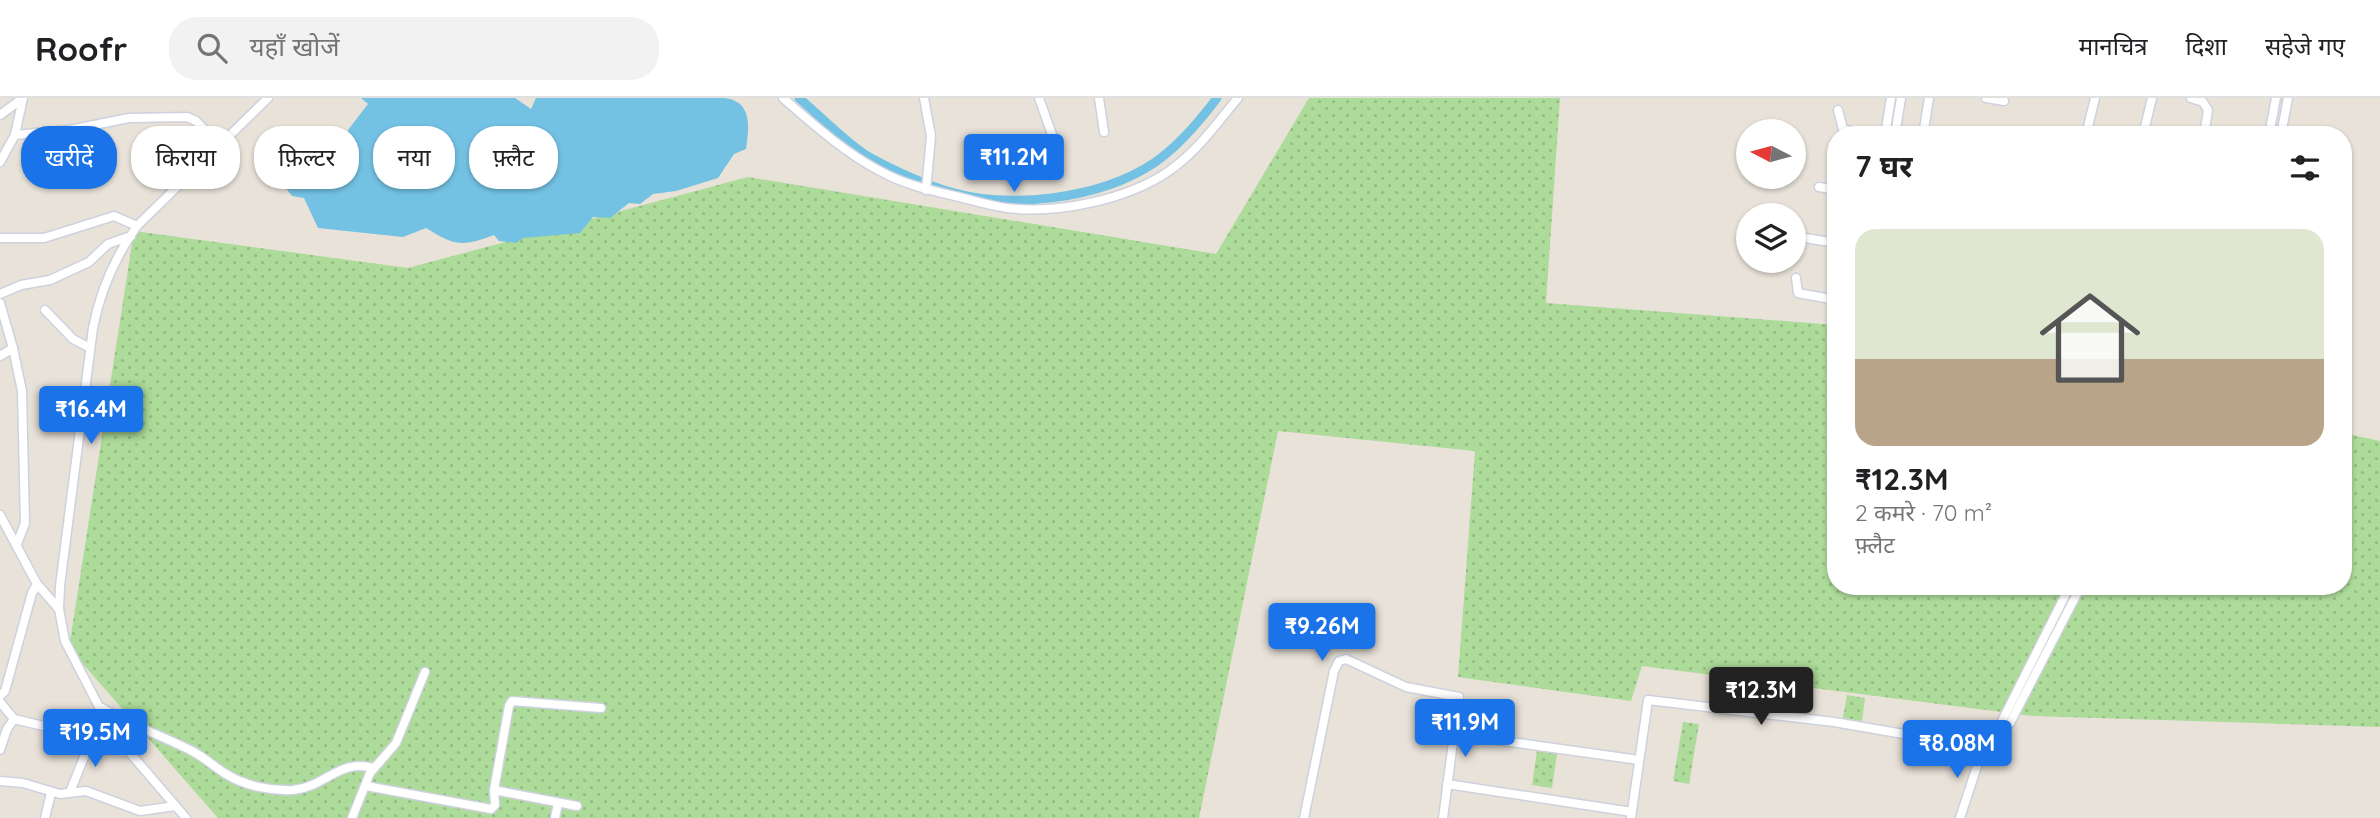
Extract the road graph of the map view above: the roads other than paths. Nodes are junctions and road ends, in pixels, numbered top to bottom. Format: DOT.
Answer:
graph roads {
  1 [pos="23,98"];
  2 [pos="268,98"];
  3 [pos="783,98"];
  4 [pos="924,98"];
  5 [pos="1039,98"];
  6 [pos="1099,98"];
  7 [pos="1238,98"];
  8 [pos="1891,98"];
  9 [pos="1901,98"];
  10 [pos="1929,98"];
  11 [pos="1986,98"];
  12 [pos="2095,98"];
  13 [pos="2152,98"];
  14 [pos="2191,98"];
  15 [pos="2276,98"];
  16 [pos="2288,98"];
  17 [pos="2004,101"];
  18 [pos="1839,110"];
  19 [pos="0,115"];
  20 [pos="201,126"];
  21 [pos="239,126"];
  22 [pos="1842,126"];
  23 [pos="1886,126"];
  24 [pos="1896,126"];
  25 [pos="1924,126"];
  26 [pos="2088,126"];
  27 [pos="2145,126"];
  28 [pos="2205,126"];
  29 [pos="2271,126"];
  30 [pos="2283,126"];
  31 [pos="1104,131"];
  32 [pos="15,135"];
  33 [pos="991,158"];
  34 [pos="0,162"];
  35 [pos="927,185"];
  36 [pos="1819,187"];
  37 [pos="1827,188"];
  38 [pos="175,189"];
  39 [pos="137,226"];
  40 [pos="131,236"];
  41 [pos="0,238"];
  42 [pos="1806,238"];
  43 [pos="1827,242"];
  44 [pos="1796,278"];
  45 [pos="0,294"];
  46 [pos="1827,298"];
  47 [pos="0,303"];
  48 [pos="45,310"];
  49 [pos="13,348"];
  50 [pos="90,348"];
  51 [pos="0,356"];
  52 [pos="0,515"];
  53 [pos="17,544"];
  54 [pos="37,584"];
  55 [pos="2065,595"];
  56 [pos="2076,595"];
  57 [pos="59,609"];
  58 [pos="425,672"];
  59 [pos="0,696"];
  60 [pos="0,702"];
  61 [pos="99,707"];
  62 [pos="601,708"];
  63 [pos="14,719"];
  64 [pos="112,732"];
  65 [pos="1454,734"];
  66 [pos="93,735"];
  67 [pos="1967,745"];
  68 [pos="0,750"];
  69 [pos="1982,751"];
  70 [pos="1639,760"];
  71 [pos="374,768"];
  72 [pos="0,781"];
  73 [pos="1447,784"];
  74 [pos="366,786"];
  75 [pos="494,790"];
  76 [pos="70,792"];
  77 [pos="51,793"];
  78 [pos="558,803"];
  79 [pos="175,806"];
  80 [pos="577,806"];
  81 [pos="1631,815"];
  82 [pos="45,818"];
  83 [pos="186,818"];
  84 [pos="352,818"];
  85 [pos="555,818"];
  86 [pos="1304,818"];
  87 [pos="1443,818"];
  88 [pos="1960,818"];
  1 -- 19 [label="street"];
  1 -- 32 [label="street"];
  2 -- 21 [label="street"];
  3 -- 35 [label="street"];
  4 -- 35 [label="street"];
  5 -- 33 [label="street"];
  6 -- 31 [label="street"];
  7 -- 35 [label="street"];
  8 -- 23 [label="street"];
  9 -- 24 [label="street"];
  10 -- 25 [label="street"];
  11 -- 17 [label="street"];
  12 -- 26 [label="street"];
  13 -- 27 [label="street"];
  14 -- 28 [label="street"];
  15 -- 29 [label="street"];
  16 -- 30 [label="street"];
  18 -- 22 [label="street"];
  20 -- 32 [label="street"];
  32 -- 34 [label="street"];
  36 -- 37 [label="street"];
  38 -- 39 [label="street"];
  39 -- 40 [label="street"];
  39 -- 41 [label="street"];
  40 -- 45 [label="street"];
  40 -- 50 [label="street"];
  42 -- 43 [label="street"];
  44 -- 46 [label="street"];
  47 -- 49 [label="street"];
  48 -- 50 [label="street"];
  49 -- 51 [label="street"];
  49 -- 53 [label="street"];
  50 -- 57 [label="street"];
  52 -- 53 [label="street"];
  53 -- 54 [label="street"];
  54 -- 57 [label="street"];
  54 -- 59 [label="street"];
  55 -- 69 [label="street"];
  56 -- 69 [label="street"];
  57 -- 61 [label="street"];
  58 -- 71 [label="street"];
  60 -- 63 [label="street"];
  61 -- 64 [label="street"];
  61 -- 71 [label="street"];
  62 -- 75 [label="street"];
  63 -- 66 [label="street"];
  63 -- 68 [label="street"];
  64 -- 66 [label="street"];
  64 -- 79 [label="street"];
  65 -- 70 [label="street"];
  65 -- 73 [label="street"];
  65 -- 86 [label="street"];
  66 -- 76 [label="street"];
  67 -- 70 [label="street"];
  69 -- 88 [label="street"];
  70 -- 81 [label="street"];
  71 -- 74 [label="street"];
  72 -- 77 [label="street"];
  73 -- 81 [label="street"];
  73 -- 87 [label="street"];
  74 -- 75 [label="street"];
  74 -- 84 [label="street"];
  75 -- 78 [label="street"];
  76 -- 77 [label="street"];
  76 -- 79 [label="street"];
  77 -- 82 [label="street"];
  78 -- 80 [label="street"];
  78 -- 85 [label="street"];
  79 -- 83 [label="street"];
}
